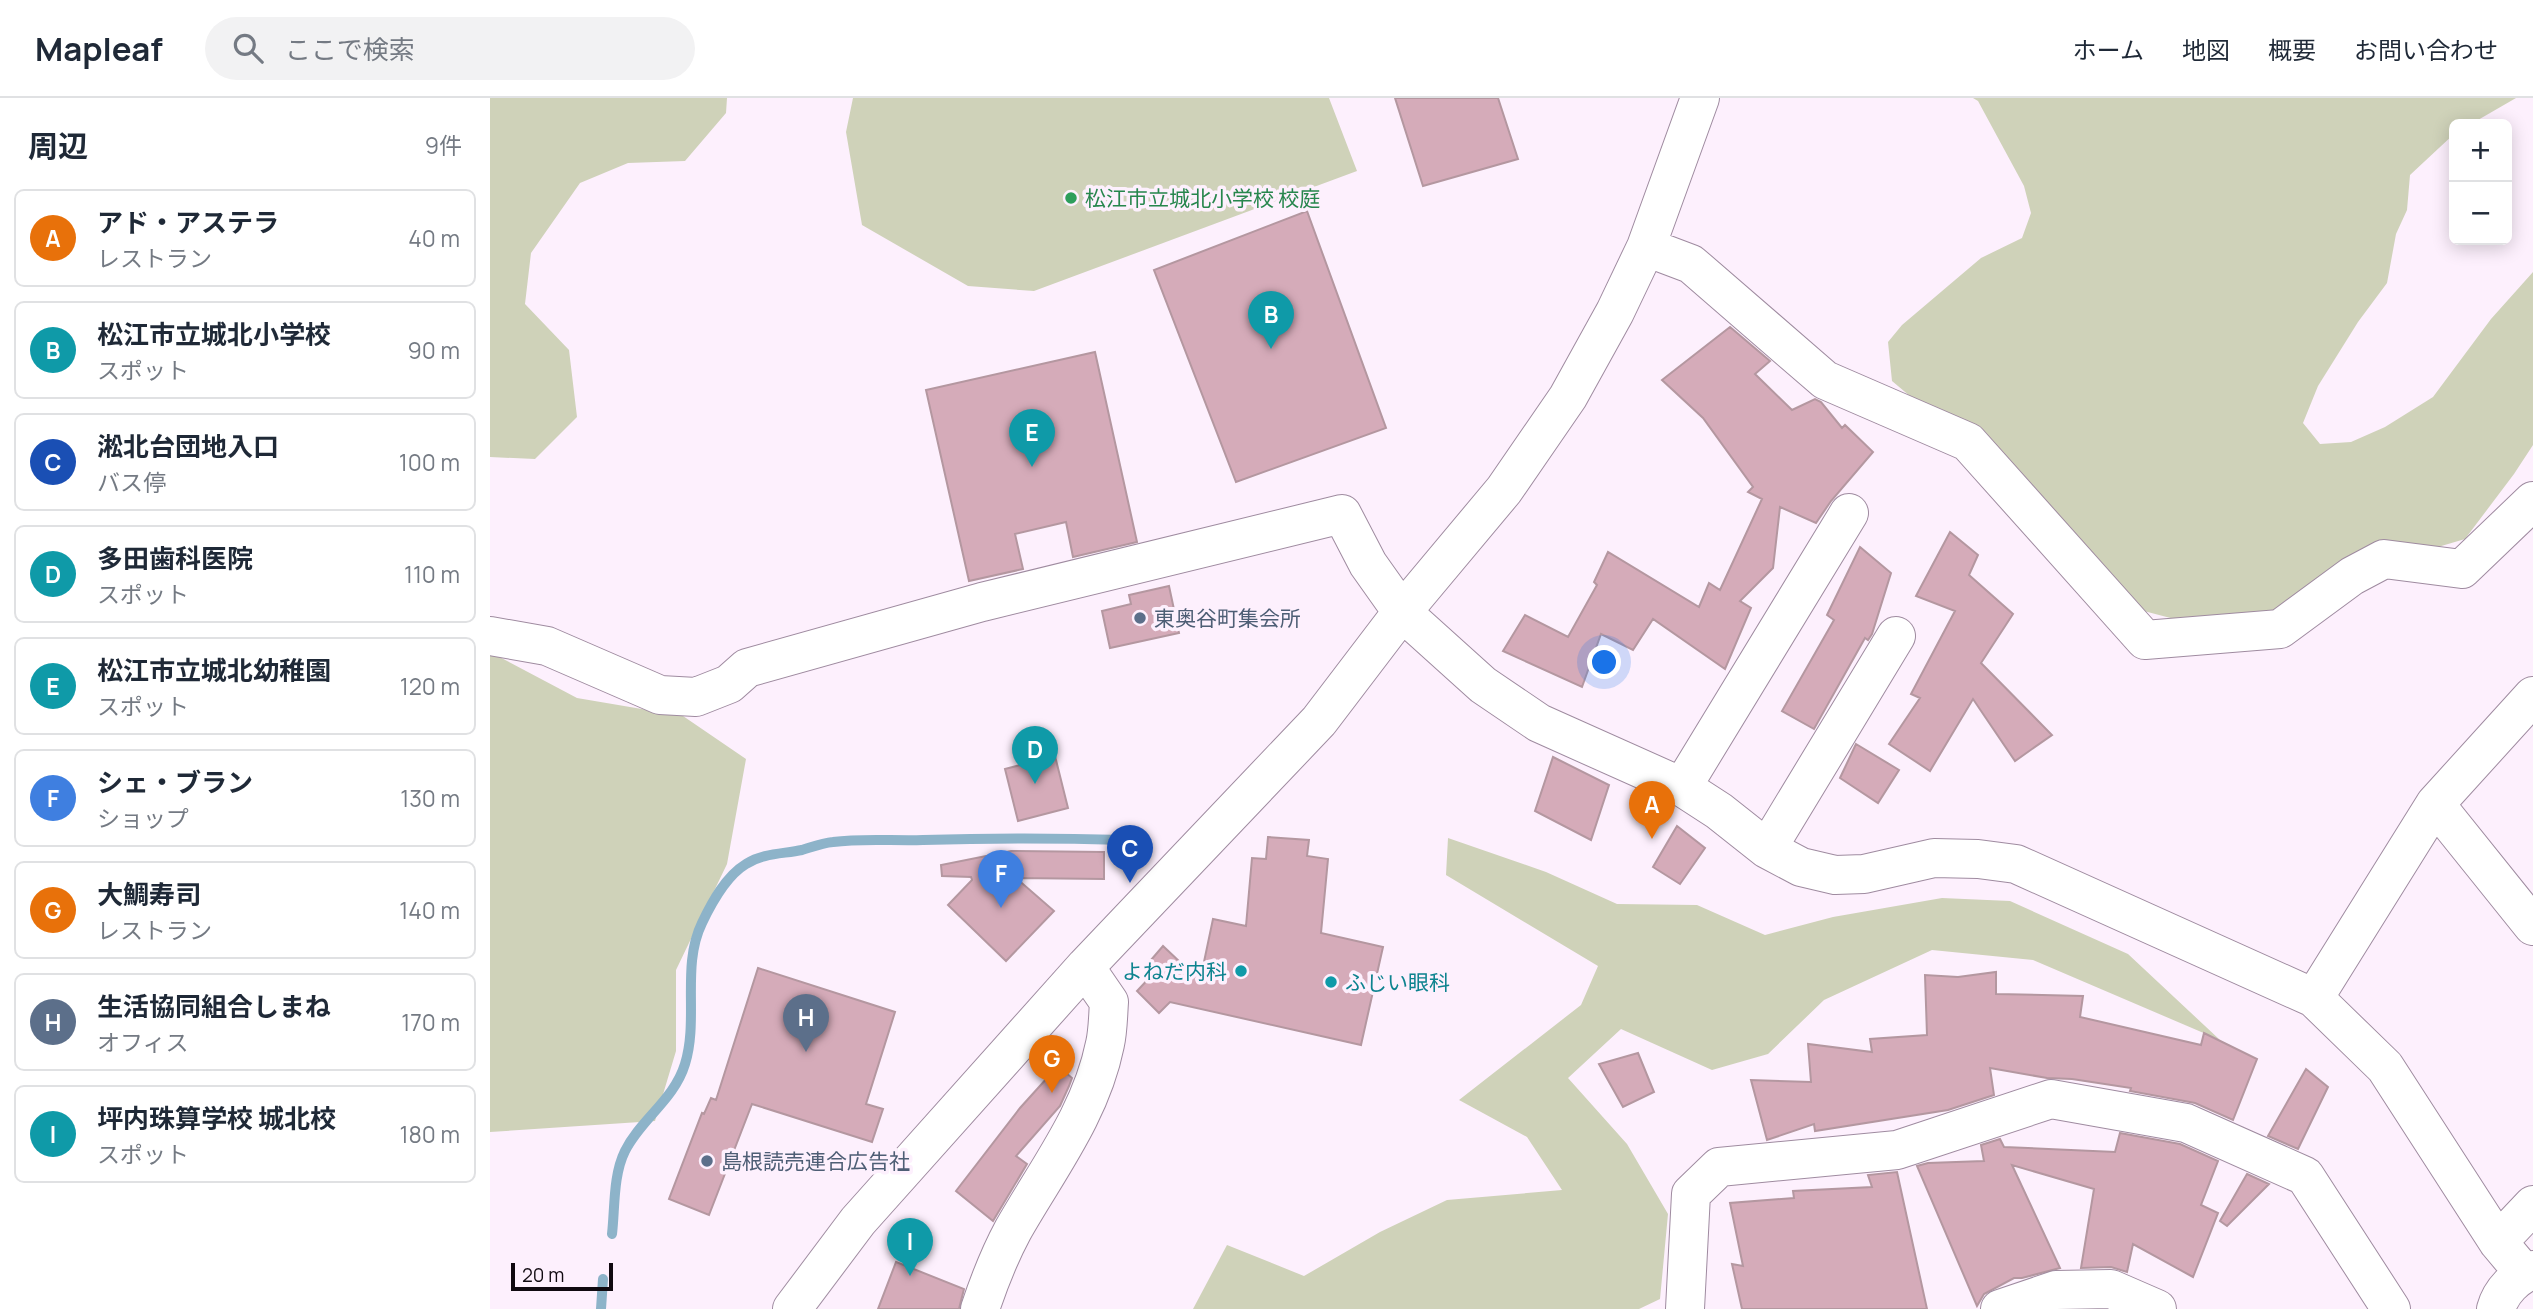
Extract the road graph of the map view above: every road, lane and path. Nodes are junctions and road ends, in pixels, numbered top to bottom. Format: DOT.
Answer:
graph roads {
  1 [pos="1700,98"];
  2 [pos="1646,247"];
  3 [pos="2533,501"];
  4 [pos="1849,513"];
  5 [pos="1402,612"];
  6 [pos="490,636"];
  7 [pos="1896,636"];
  8 [pos="2533,695"];
  9 [pos="1682,787"];
  10 [pos="2435,804"];
  11 [pos="1767,849"];
  12 [pos="2533,926"];
  13 [pos="1085,967"];
  14 [pos="2314,998"];
  15 [pos="2533,1205"];
  16 [pos="2498,1242"];
  17 [pos="2529,1272"];
  18 [pos="792,1309"];
  19 [pos="980,1309"];
  20 [pos="1685,1309"];
  21 [pos="2000,1309"];
  22 [pos="2157,1309"];
  23 [pos="2391,1309"];
  24 [pos="2496,1309"];
  1 -- 2 [label="street"];
  2 -- 3 [label="street"];
  2 -- 5 [label="street"];
  4 -- 9 [label="street"];
  5 -- 6 [label="street"];
  5 -- 9 [label="street"];
  5 -- 13 [label="street"];
  7 -- 11 [label="street"];
  8 -- 10 [label="street"];
  9 -- 11 [label="street"];
  10 -- 12 [label="street"];
  10 -- 14 [label="street"];
  11 -- 14 [label="street"];
  13 -- 18 [label="street"];
  13 -- 19 [label="street"];
  14 -- 16 [label="street"];
  15 -- 16 [label="street"];
  16 -- 17 [label="street"];
  17 -- 24 [label="street"];
  20 -- 23 [label="street"];
  21 -- 22 [label="street"];
}
